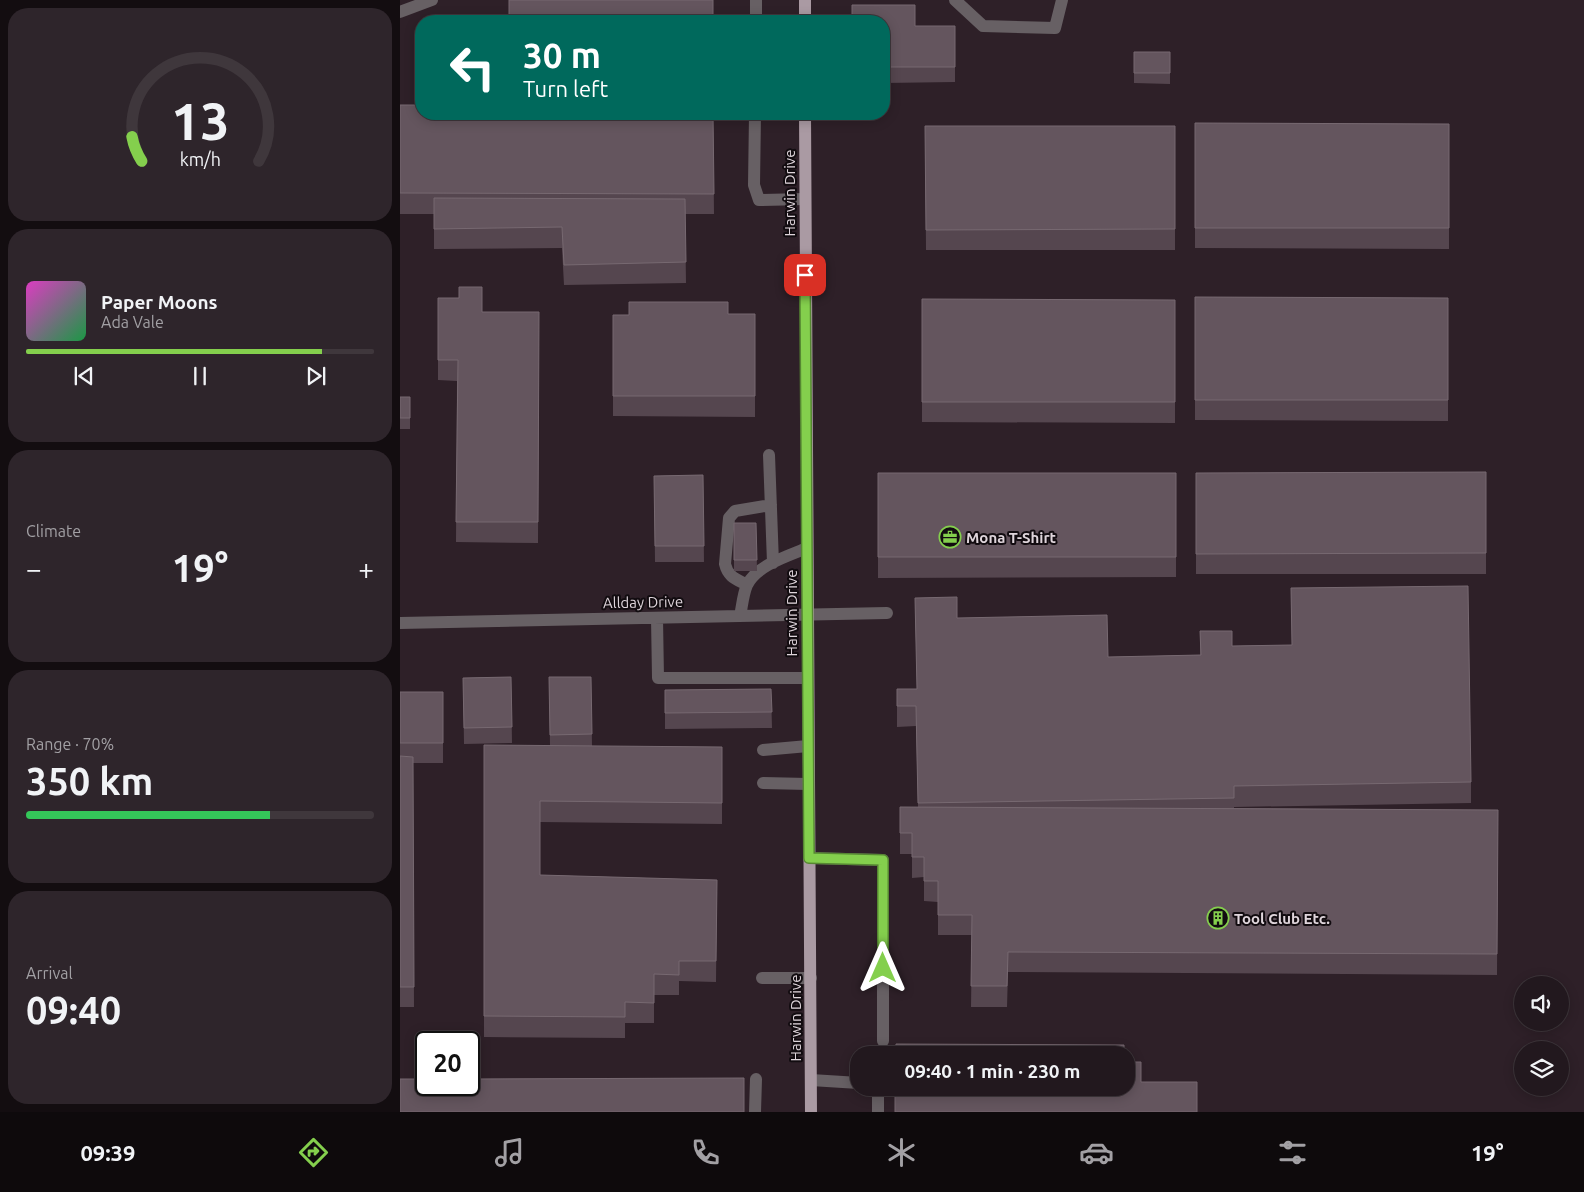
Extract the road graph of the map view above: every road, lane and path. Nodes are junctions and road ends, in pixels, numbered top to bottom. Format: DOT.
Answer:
graph roads {
  1 [pos="432,0"];
  2 [pos="756,0"];
  3 [pos="805,0"];
  4 [pos="955,0"];
  5 [pos="1062,0"];
  6 [pos="400,12"];
  7 [pos="756,15"];
  8 [pos="805,15"];
  9 [pos="755,120"];
  10 [pos="805,120"];
  11 [pos="806,199"];
  12 [pos="769,455"];
  13 [pos="771,506"];
  14 [pos="807,548"];
  15 [pos="773,563"];
  16 [pos="747,585"];
  17 [pos="887,613"];
  18 [pos="807,615"];
  19 [pos="740,616"];
  20 [pos="657,618"];
  21 [pos="400,623"];
  22 [pos="808,678"];
  23 [pos="808,746"];
  24 [pos="763,750"];
  25 [pos="763,783"];
  26 [pos="808,784"];
  27 [pos="809,858"];
  28 [pos="762,978"];
  29 [pos="811,978"];
  30 [pos="883,1041"];
  31 [pos="756,1080"];
  32 [pos="811,1080"];
  33 [pos="850,1082"];
  34 [pos="878,1096"];
  35 [pos="756,1112"];
  36 [pos="811,1112"];
  37 [pos="878,1112"];
  1 -- 6 [label="street"];
  2 -- 7 [label="street"];
  3 -- 8 [label="main road"];
  4 -- 5 [label="street"];
  9 -- 11 [label="street"];
  10 -- 11 [label="main road, Harwin Drive"];
  11 -- 14 [label="main road, Harwin Drive"];
  12 -- 13 [label="street"];
  13 -- 15 [label="street"];
  13 -- 16 [label="street"];
  14 -- 15 [label="street"];
  14 -- 18 [label="main road, Harwin Drive"];
  15 -- 16 [label="street"];
  16 -- 19 [label="street"];
  17 -- 18 [label="street, Allday Drive"];
  18 -- 19 [label="street, Allday Drive"];
  18 -- 22 [label="main road, Harwin Drive"];
  19 -- 20 [label="street, Allday Drive"];
  20 -- 21 [label="street, Allday Drive"];
  20 -- 22 [label="street"];
  22 -- 23 [label="main road, Harwin Drive"];
  23 -- 24 [label="street"];
  23 -- 26 [label="main road, Harwin Drive"];
  25 -- 26 [label="street"];
  26 -- 27 [label="main road, Harwin Drive"];
  27 -- 29 [label="main road, Harwin Drive"];
  27 -- 30 [label="street"];
  28 -- 29 [label="street"];
  29 -- 32 [label="main road, Harwin Drive"];
  31 -- 35 [label="street"];
  32 -- 33 [label="street"];
  32 -- 36 [label="main road, Harwin Drive"];
  34 -- 37 [label="street"];
}
